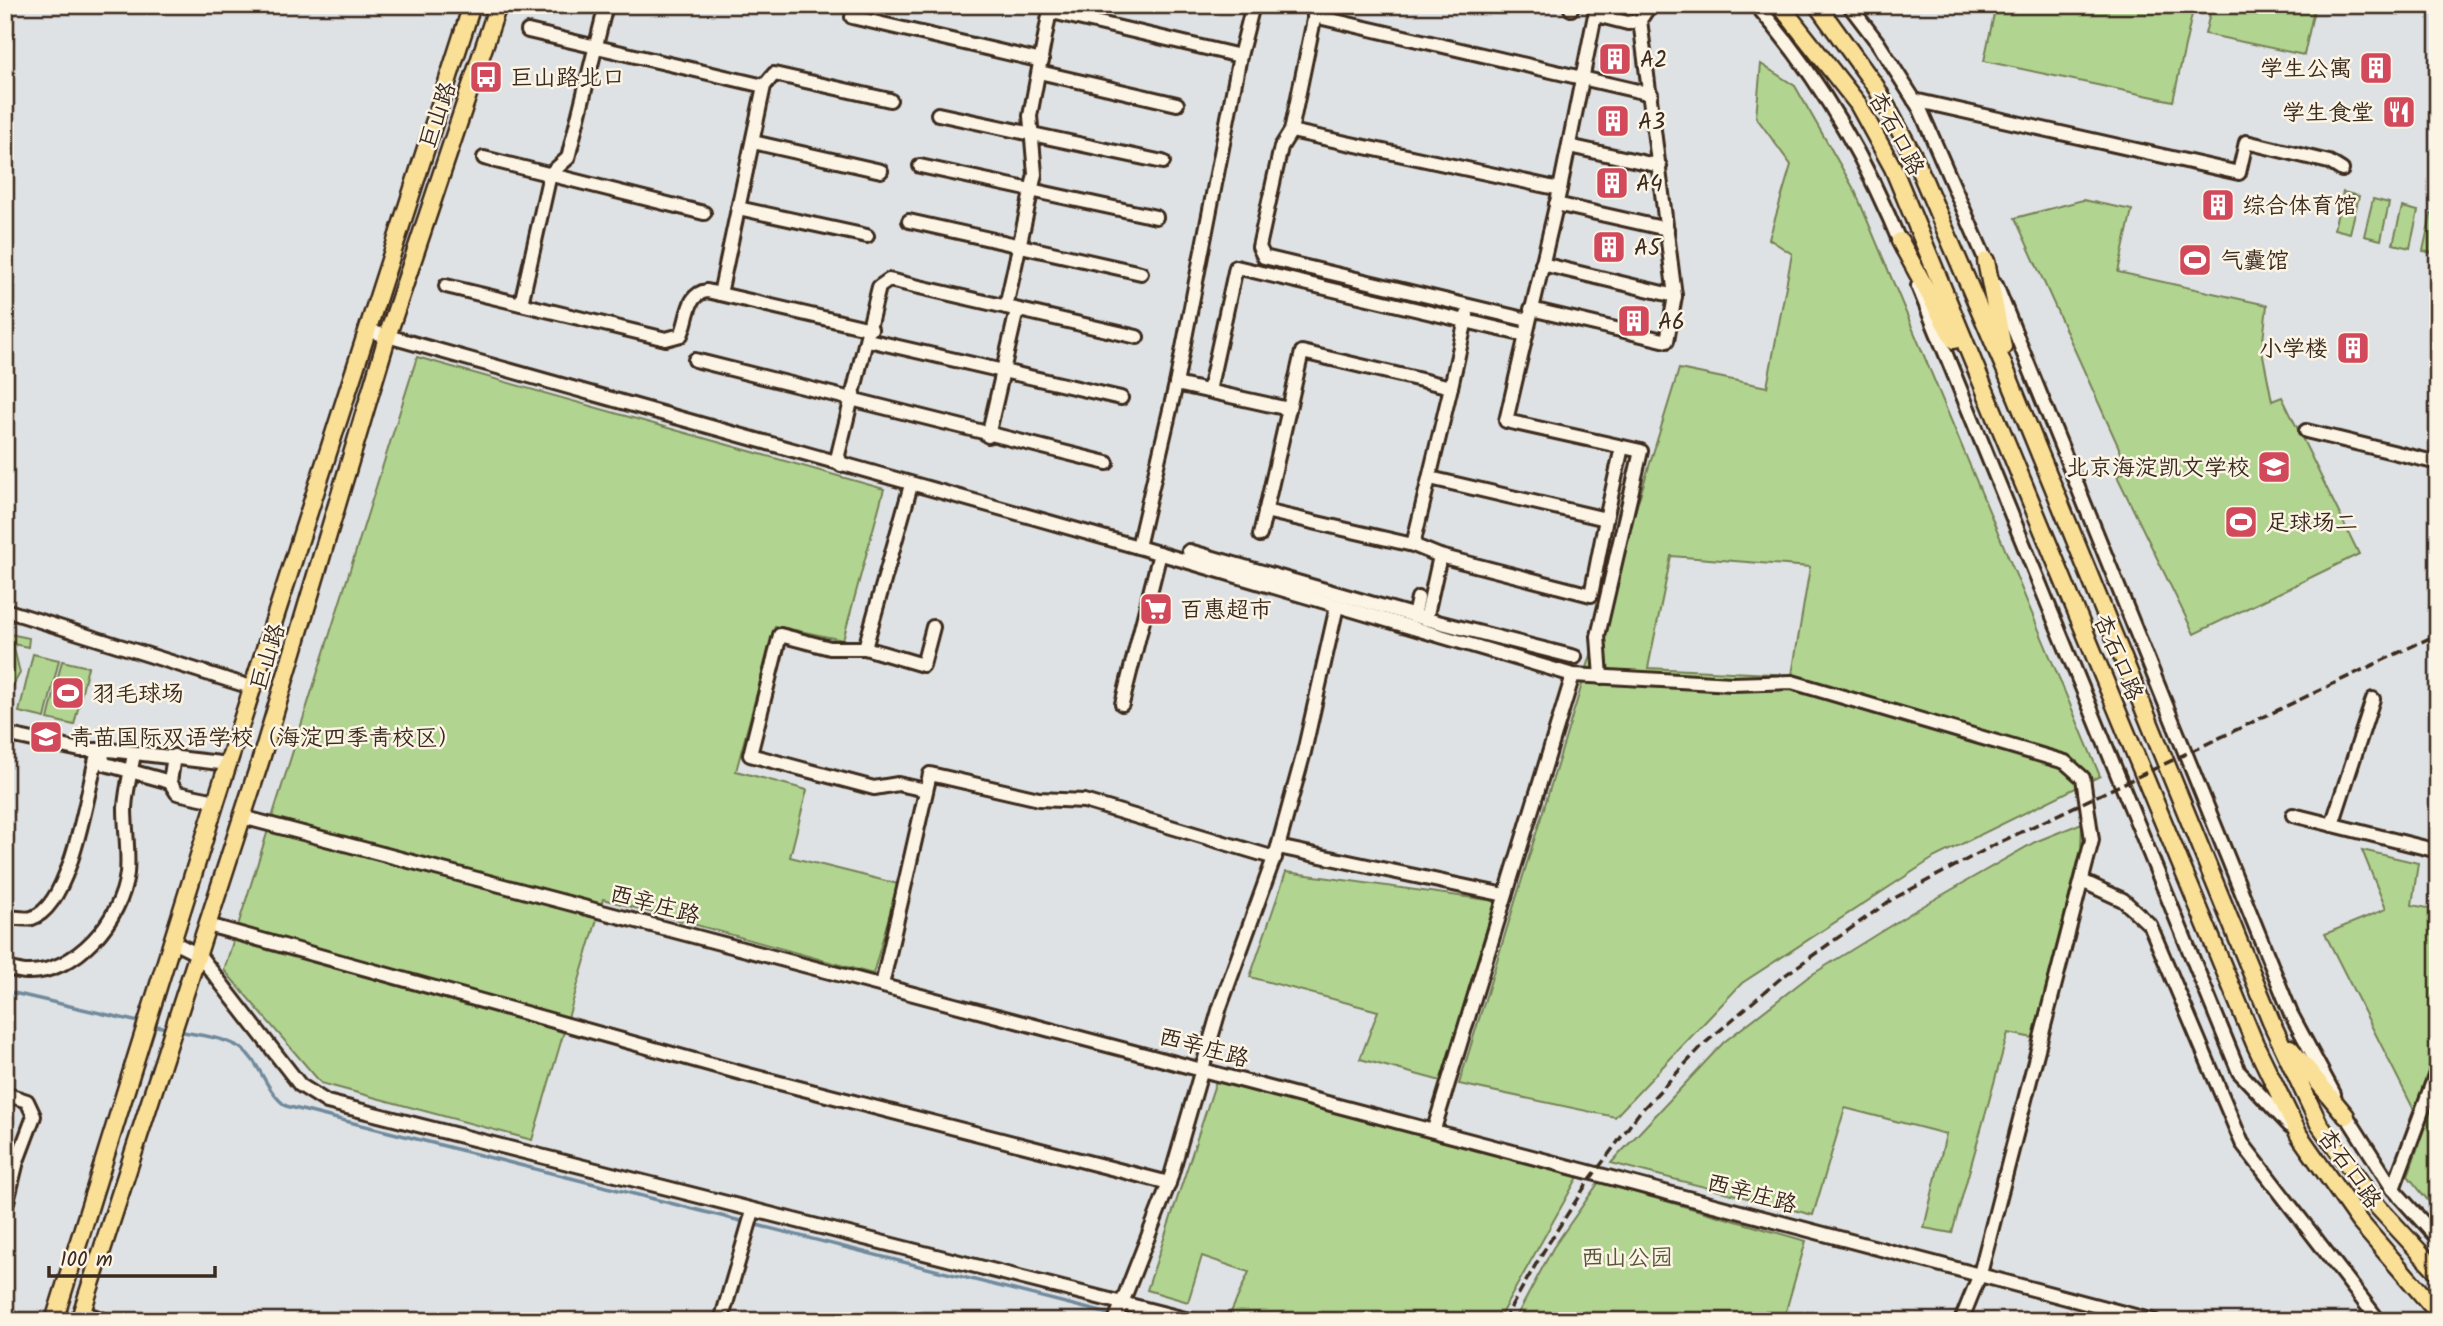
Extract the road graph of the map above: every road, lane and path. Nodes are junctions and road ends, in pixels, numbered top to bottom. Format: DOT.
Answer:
graph roads {
  1 [pos="472,5"];
  2 [pos="498,5"];
  3 [pos="606,5"];
  4 [pos="1253,5"];
  5 [pos="1650,5"];
  6 [pos="1756,5"];
  7 [pos="1780,5"];
  8 [pos="1817,5"];
  9 [pos="1849,5"];
  10 [pos="1052,9"];
  11 [pos="1315,10"];
  12 [pos="1597,10"];
  13 [pos="852,17"];
  14 [pos="1640,20"];
  15 [pos="528,31"];
  16 [pos="595,47"];
  17 [pos="1240,57"];
  18 [pos="1041,67"];
  19 [pos="1583,79"];
  20 [pos="764,86"];
  21 [pos="1651,94"];
  22 [pos="890,100"];
  23 [pos="1914,100"];
  24 [pos="1177,104"];
  25 [pos="937,114"];
  26 [pos="1291,131"];
  27 [pos="1032,136"];
  28 [pos="753,142"];
  29 [pos="1569,146"];
  30 [pos="484,158"];
  31 [pos="1163,162"];
  32 [pos="920,166"];
  33 [pos="1660,166"];
  34 [pos="2342,170"];
  35 [pos="881,172"];
  36 [pos="551,174"];
  37 [pos="1032,189"];
  38 [pos="1560,189"];
  39 [pos="1556,204"];
  40 [pos="738,208"];
  41 [pos="705,213"];
  42 [pos="1156,217"];
  43 [pos="909,221"];
  44 [pos="1667,229"];
  45 [pos="867,236"];
  46 [pos="1900,242"];
  47 [pos="1019,247"];
  48 [pos="1986,261"];
  49 [pos="1542,264"];
  50 [pos="1141,274"];
  51 [pos="446,286"];
  52 [pos="720,293"];
  53 [pos="1675,296"];
  54 [pos="521,304"];
  55 [pos="1469,306"];
  56 [pos="1011,309"];
  57 [pos="1529,315"];
  58 [pos="1466,321"];
  59 [pos="366,330"];
  60 [pos="388,334"];
  61 [pos="869,334"];
  62 [pos="1525,335"];
  63 [pos="1137,337"];
  64 [pos="695,360"];
  65 [pos="2008,376"];
  66 [pos="1176,384"];
  67 [pos="1451,387"];
  68 [pos="1209,391"];
  69 [pos="1121,398"];
  70 [pos="853,401"];
  71 [pos="1989,404"];
  72 [pos="1289,409"];
  73 [pos="2306,431"];
  74 [pos="988,436"];
  75 [pos="1622,447"];
  76 [pos="2437,459"];
  77 [pos="1107,463"];
  78 [pos="841,465"];
  79 [pos="1430,478"];
  80 [pos="911,485"];
  81 [pos="1265,511"];
  82 [pos="1606,519"];
  83 [pos="1260,535"];
  84 [pos="1413,545"];
  85 [pos="1138,547"];
  86 [pos="1189,551"];
  87 [pos="1160,553"];
  88 [pos="1440,556"];
  89 [pos="1418,598"];
  90 [pos="1337,606"];
  91 [pos="5,610"];
  92 [pos="1420,617"];
  93 [pos="933,627"];
  94 [pos="865,648"];
  95 [pos="1575,657"];
  96 [pos="1573,675"];
  97 [pos="1601,677"];
  98 [pos="254,688"];
  99 [pos="2373,699"];
  100 [pos="1122,705"];
  101 [pos="5,734"];
  102 [pos="98,750"];
  103 [pos="134,754"];
  104 [pos="174,756"];
  105 [pos="229,764"];
  106 [pos="131,771"];
  107 [pos="170,782"];
  108 [pos="926,790"];
  109 [pos="216,801"];
  110 [pos="2293,815"];
  111 [pos="242,817"];
  112 [pos="2332,825"];
  113 [pos="2438,851"];
  114 [pos="1276,852"];
  115 [pos="2082,881"];
  116 [pos="1506,895"];
  117 [pos="5,917"];
  118 [pos="208,925"];
  119 [pos="173,942"];
  120 [pos="199,955"];
  121 [pos="5,967"];
  122 [pos="882,985"];
  123 [pos="2274,1028"];
  124 [pos="1203,1068"];
  125 [pos="2438,1068"];
  126 [pos="5,1094"];
  127 [pos="2346,1116"];
  128 [pos="1433,1129"];
  129 [pos="2299,1135"];
  130 [pos="11,1160"];
  131 [pos="1169,1183"];
  132 [pos="2393,1189"];
  133 [pos="5,1210"];
  134 [pos="753,1211"];
  135 [pos="2438,1239"];
  136 [pos="2438,1272"];
  137 [pos="1980,1274"];
  138 [pos="1121,1303"];
  139 [pos="2438,1313"];
  140 [pos="81,1317"];
  141 [pos="54,1321"];
  142 [pos="106,1321"];
  143 [pos="721,1321"];
  144 [pos="1115,1321"];
  145 [pos="1193,1321"];
  146 [pos="1961,1321"];
  147 [pos="2154,1321"];
  148 [pos="2379,1321"];
  1 -- 59 [label="main road, 巨山路"];
  2 -- 60 [label="main road, 巨山路"];
  3 -- 16 [label="street"];
  4 -- 17 [label="street"];
  5 -- 14 [label="street"];
  6 -- 46 [label="street"];
  7 -- 71 [label="main road, 杏石口路"];
  8 -- 65 [label="main road, 杏石口路"];
  9 -- 23 [label="street, 杏石口路"];
  10 -- 17 [label="street"];
  10 -- 18 [label="street"];
  11 -- 19 [label="street"];
  11 -- 26 [label="street"];
  12 -- 14 [label="street"];
  12 -- 19 [label="street"];
  13 -- 18 [label="street"];
  14 -- 21 [label="street"];
  15 -- 16 [label="street"];
  16 -- 20 [label="street"];
  16 -- 36 [label="street"];
  17 -- 66 [label="street"];
  18 -- 24 [label="street"];
  18 -- 27 [label="street"];
  19 -- 21 [label="street"];
  19 -- 29 [label="street"];
  20 -- 22 [label="street"];
  20 -- 28 [label="street"];
  21 -- 33 [label="street"];
  23 -- 34 [label="street"];
  23 -- 48 [label="street, 杏石口路"];
  25 -- 27 [label="street"];
  26 -- 38 [label="street"];
  26 -- 55 [label="street"];
  27 -- 31 [label="street"];
  27 -- 37 [label="street"];
  28 -- 35 [label="street"];
  28 -- 40 [label="street"];
  29 -- 33 [label="street"];
  29 -- 38 [label="street"];
  30 -- 36 [label="street"];
  32 -- 37 [label="street"];
  33 -- 44 [label="street"];
  36 -- 41 [label="street"];
  36 -- 54 [label="street"];
  37 -- 42 [label="street"];
  37 -- 47 [label="street"];
  38 -- 39 [label="street"];
  39 -- 44 [label="street"];
  39 -- 49 [label="street"];
  40 -- 45 [label="street"];
  40 -- 52 [label="street"];
  43 -- 47 [label="street"];
  44 -- 53 [label="street"];
  46 -- 71 [label="main road"];
  46 -- 129 [label="street"];
  47 -- 50 [label="street"];
  47 -- 56 [label="street"];
  48 -- 65 [label="main road"];
  48 -- 127 [label="street, 杏石口路"];
  49 -- 53 [label="street"];
  49 -- 57 [label="street"];
  51 -- 54 [label="street"];
  52 -- 54 [label="street"];
  52 -- 61 [label="street"];
  53 -- 57 [label="street"];
  55 -- 57 [label="street"];
  55 -- 58 [label="street"];
  56 -- 61 [label="street"];
  56 -- 63 [label="street"];
  56 -- 74 [label="street"];
  57 -- 62 [label="street"];
  58 -- 62 [label="street"];
  58 -- 67 [label="street"];
  58 -- 68 [label="street"];
  59 -- 60 [label="street"];
  59 -- 98 [label="main road, 巨山路"];
  60 -- 78 [label="street"];
  60 -- 111 [label="main road, 巨山路"];
  61 -- 69 [label="street"];
  61 -- 70 [label="street"];
  62 -- 75 [label="street"];
  64 -- 70 [label="street"];
  65 -- 123 [label="main road, 杏石口路"];
  66 -- 68 [label="street"];
  66 -- 85 [label="street"];
  67 -- 72 [label="street"];
  67 -- 79 [label="street"];
  68 -- 72 [label="street"];
  70 -- 74 [label="street"];
  70 -- 78 [label="street"];
  71 -- 129 [label="main road, 杏石口路"];
  72 -- 81 [label="street"];
  73 -- 76 [label="street"];
  74 -- 77 [label="street"];
  75 -- 82 [label="street"];
  75 -- 97 [label="street"];
  78 -- 80 [label="street"];
  79 -- 82 [label="street"];
  79 -- 84 [label="street"];
  80 -- 85 [label="street"];
  80 -- 94 [label="street"];
  81 -- 83 [label="street"];
  81 -- 84 [label="street"];
  82 -- 88 [label="street"];
  84 -- 88 [label="street"];
  85 -- 87 [label="street"];
  86 -- 92 [label="street"];
  87 -- 90 [label="street"];
  87 -- 100 [label="street"];
  88 -- 92 [label="street"];
  89 -- 92 [label="street"];
  90 -- 96 [label="street"];
  90 -- 114 [label="street"];
  91 -- 98 [label="street"];
  92 -- 95 [label="street"];
  93 -- 94 [label="street"];
  94 -- 108 [label="street"];
  96 -- 97 [label="street"];
  96 -- 116 [label="street"];
  97 -- 115 [label="street"];
  98 -- 105 [label="main road, 巨山路"];
  99 -- 112 [label="street"];
  101 -- 102 [label="street"];
  102 -- 103 [label="street"];
  102 -- 106 [label="street"];
  102 -- 117 [label="street"];
  103 -- 104 [label="street"];
  103 -- 106 [label="street"];
  104 -- 105 [label="street"];
  104 -- 107 [label="street"];
  105 -- 109 [label="main road, 巨山路"];
  106 -- 107 [label="street"];
  106 -- 121 [label="street"];
  107 -- 109 [label="street"];
  108 -- 114 [label="street"];
  108 -- 122 [label="street"];
  109 -- 119 [label="main road, 巨山路"];
  110 -- 112 [label="street"];
  111 -- 118 [label="main road, 巨山路"];
  111 -- 122 [label="street, 西辛庄路"];
  112 -- 113 [label="street"];
  114 -- 116 [label="street"];
  114 -- 124 [label="street"];
  115 -- 137 [label="street"];
  115 -- 148 [label="street"];
  116 -- 128 [label="street"];
  118 -- 120 [label="main road, 巨山路"];
  118 -- 131 [label="street"];
  119 -- 120 [label="street"];
  119 -- 141 [label="main road, 巨山路"];
  120 -- 134 [label="street"];
  120 -- 140 [label="main road, 巨山路"];
  122 -- 124 [label="street, 西辛庄路"];
  123 -- 127 [label="main road"];
  123 -- 136 [label="main road, 杏石口路"];
  124 -- 128 [label="street, 西辛庄路"];
  124 -- 131 [label="street"];
  125 -- 132 [label="street"];
  126 -- 130 [label="street"];
  127 -- 132 [label="street, 杏石口路"];
  128 -- 137 [label="street, 西辛庄路"];
  129 -- 139 [label="main road, 杏石口路"];
  130 -- 133 [label="street"];
  131 -- 138 [label="street"];
  132 -- 135 [label="street, 杏石口路"];
  134 -- 138 [label="street"];
  134 -- 143 [label="street"];
  137 -- 146 [label="street"];
  137 -- 147 [label="street, 西辛庄路"];
  138 -- 144 [label="street"];
  138 -- 145 [label="street"];
  140 -- 142 [label="street"];
}
